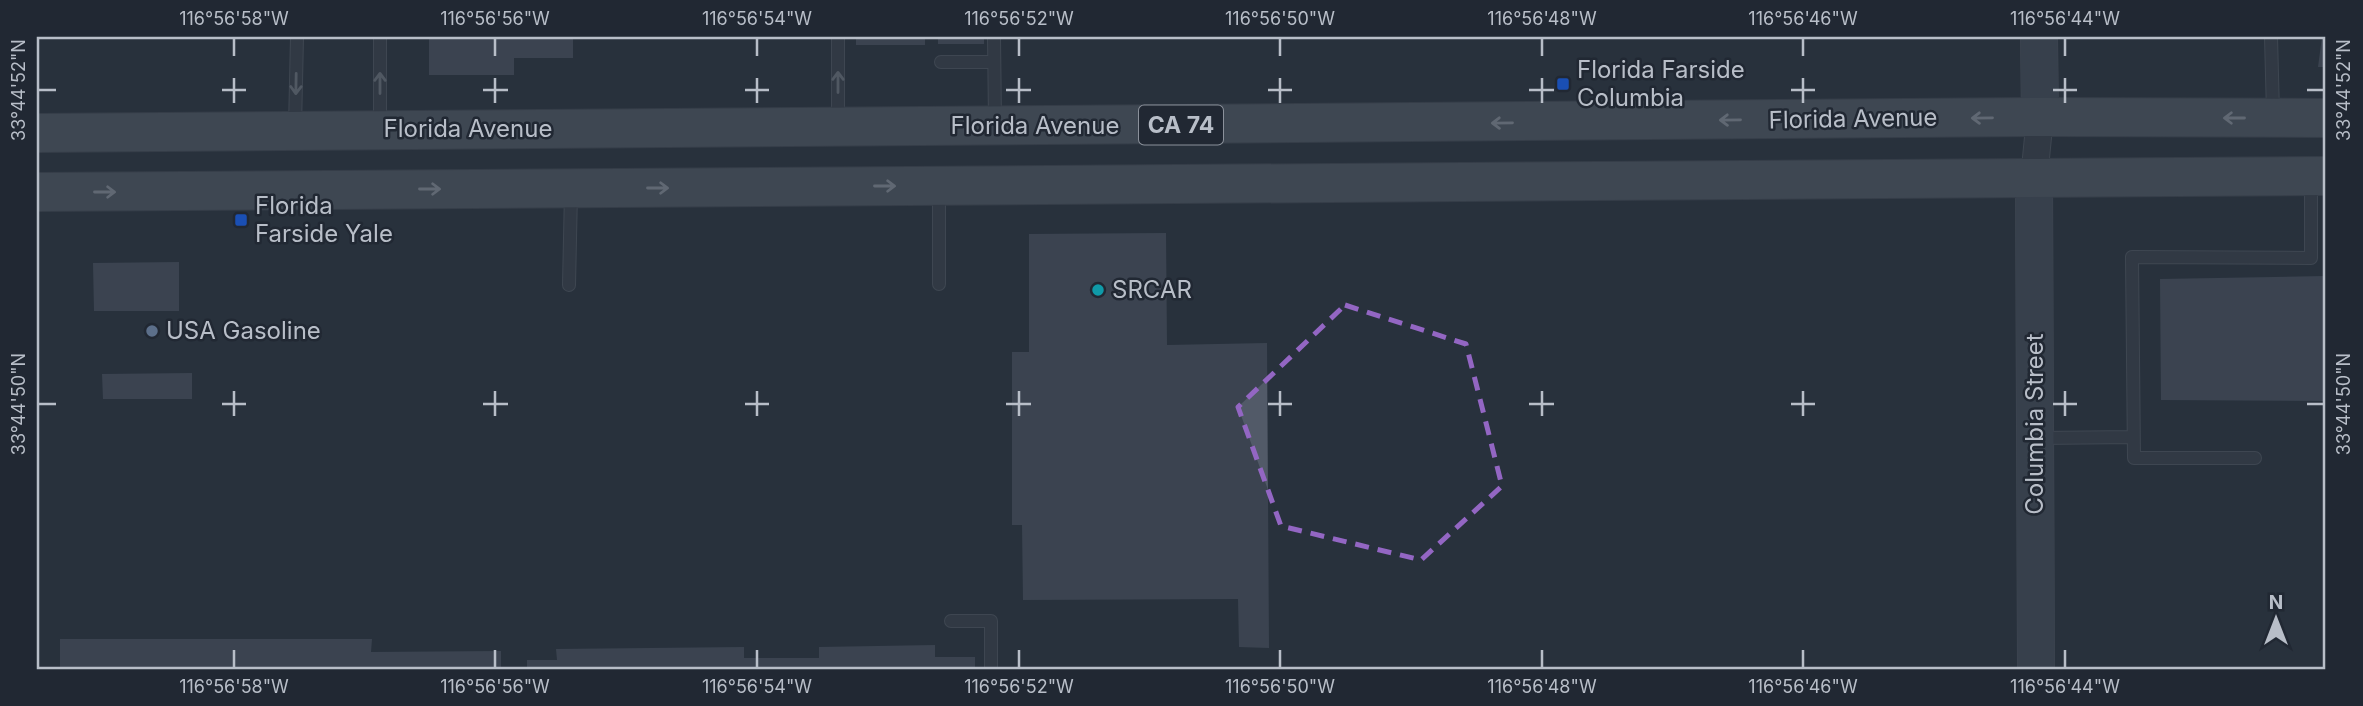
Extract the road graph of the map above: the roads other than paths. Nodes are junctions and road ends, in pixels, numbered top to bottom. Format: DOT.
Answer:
graph roads {
  1 [pos="297,37"];
  2 [pos="380,37"];
  3 [pos="838,37"];
  4 [pos="994,37"];
  5 [pos="2039,37"];
  6 [pos="2271,37"];
  7 [pos="941,62"];
  8 [pos="994,62"];
  9 [pos="2040,117"];
  10 [pos="2273,118"];
  11 [pos="2326,118"];
  12 [pos="995,126"];
  13 [pos="838,127"];
  14 [pos="380,130"];
  15 [pos="295,131"];
  16 [pos="37,133"];
  17 [pos="2319,176"];
  18 [pos="2034,178"];
  19 [pos="939,186"];
  20 [pos="571,188"];
  21 [pos="37,192"];
  22 [pos="939,284"];
  23 [pos="569,285"];
  24 [pos="2133,437"];
  25 [pos="2035,438"];
  26 [pos="2255,458"];
  27 [pos="951,621"];
  28 [pos="991,669"];
  29 [pos="2036,669"];
  1 -- 15 [label="lane, one-way"];
  14 -- 2 [label="lane, one-way"];
  13 -- 3 [label="lane, one-way"];
  4 -- 8 [label="lane"];
  5 -- 9 [label="street"];
  6 -- 10 [label="lane"];
  7 -- 8 [label="lane"];
  8 -- 12 [label="lane"];
  10 -- 9 [label="main road, Florida Avenue / CA 74, one-way"];
  9 -- 12 [label="main road, Florida Avenue / CA 74, one-way"];
  9 -- 18 [label="street"];
  10 -- 11 [label="main road, Florida Avenue / CA 74"];
  12 -- 13 [label="main road, Florida Avenue / CA 74"];
  13 -- 14 [label="main road, Florida Avenue / CA 74"];
  14 -- 15 [label="main road, Florida Avenue / CA 74"];
  15 -- 16 [label="main road, Florida Avenue / CA 74"];
  17 -- 18 [label="main road"];
  17 -- 24 [label="lane"];
  18 -- 19 [label="main road"];
  18 -- 25 [label="street, Columbia Street"];
  20 -- 19 [label="main road, one-way"];
  19 -- 22 [label="lane"];
  21 -- 20 [label="main road, one-way"];
  20 -- 23 [label="lane"];
  24 -- 25 [label="lane"];
  24 -- 26 [label="lane"];
  25 -- 29 [label="street, Columbia Street"];
  27 -- 28 [label="lane"];
}
